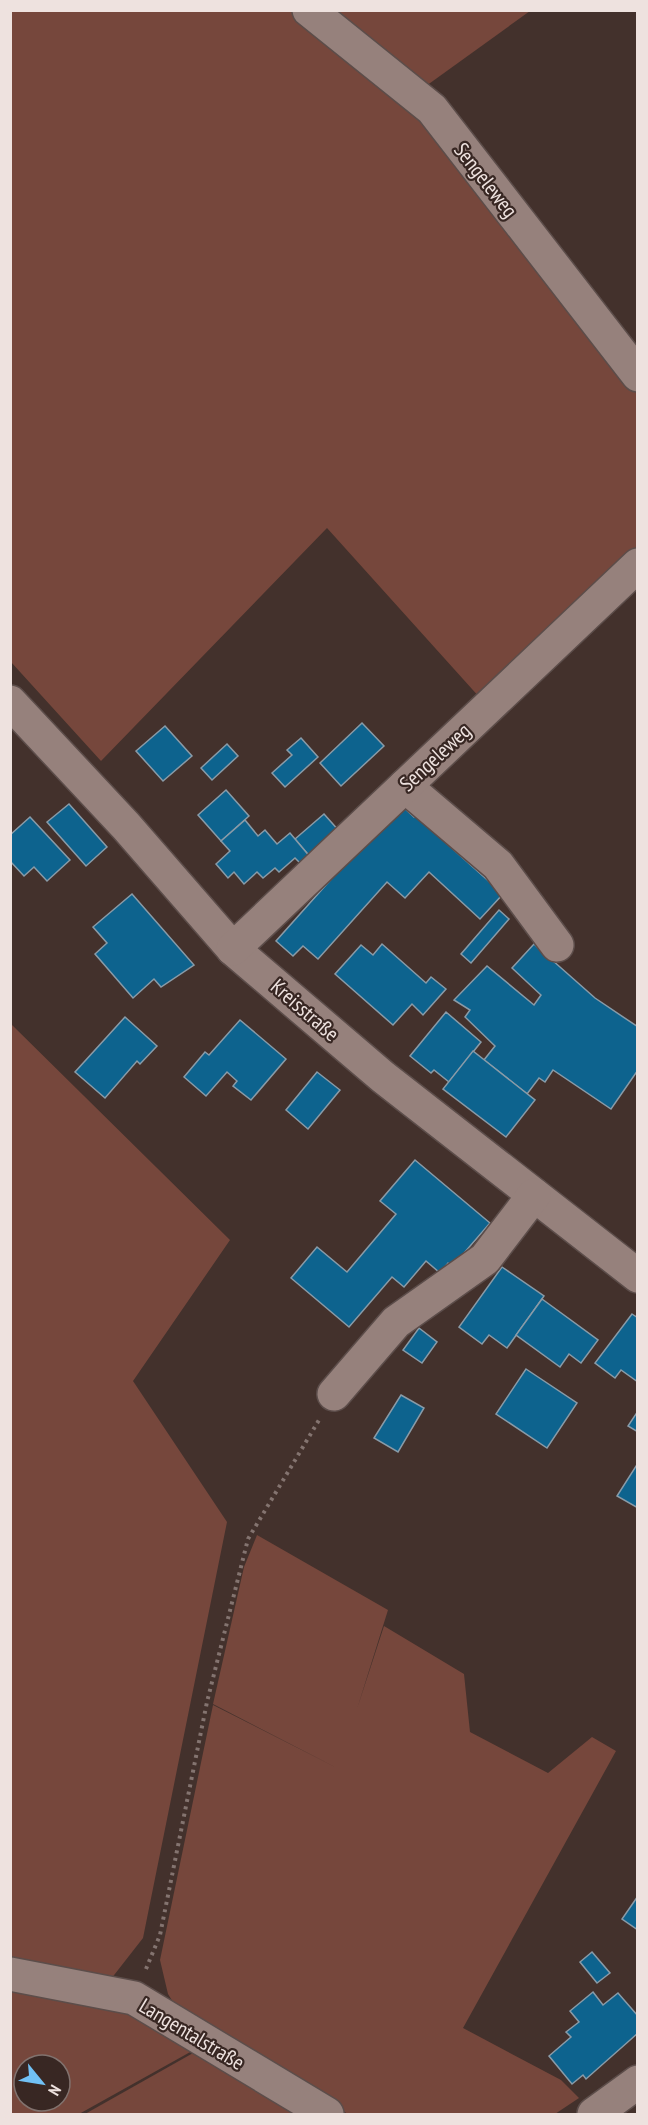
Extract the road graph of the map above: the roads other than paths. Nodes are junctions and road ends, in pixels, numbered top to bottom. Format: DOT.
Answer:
graph roads {
  1 [pos="309,10"];
  2 [pos="638,375"];
  3 [pos="638,565"];
  4 [pos="10,702"];
  5 [pos="405,786"];
  6 [pos="557,945"];
  7 [pos="233,949"];
  8 [pos="534,1195"];
  9 [pos="638,1276"];
  10 [pos="334,1394"];
  11 [pos="10,1974"];
  12 [pos="638,2082"];
  13 [pos="327,2115"];
  14 [pos="594,2115"];
  1 -- 2 [label="street, Sengeleweg"];
  3 -- 5 [label="street, Sengeleweg"];
  4 -- 7 [label="street, Kreisstraße"];
  5 -- 6 [label="street"];
  5 -- 7 [label="street, Sengeleweg"];
  7 -- 8 [label="street, Kreisstraße"];
  8 -- 9 [label="street, Kreisstraße"];
  8 -- 10 [label="street"];
  11 -- 13 [label="street, Langentalstraße"];
  12 -- 14 [label="street"];
}
